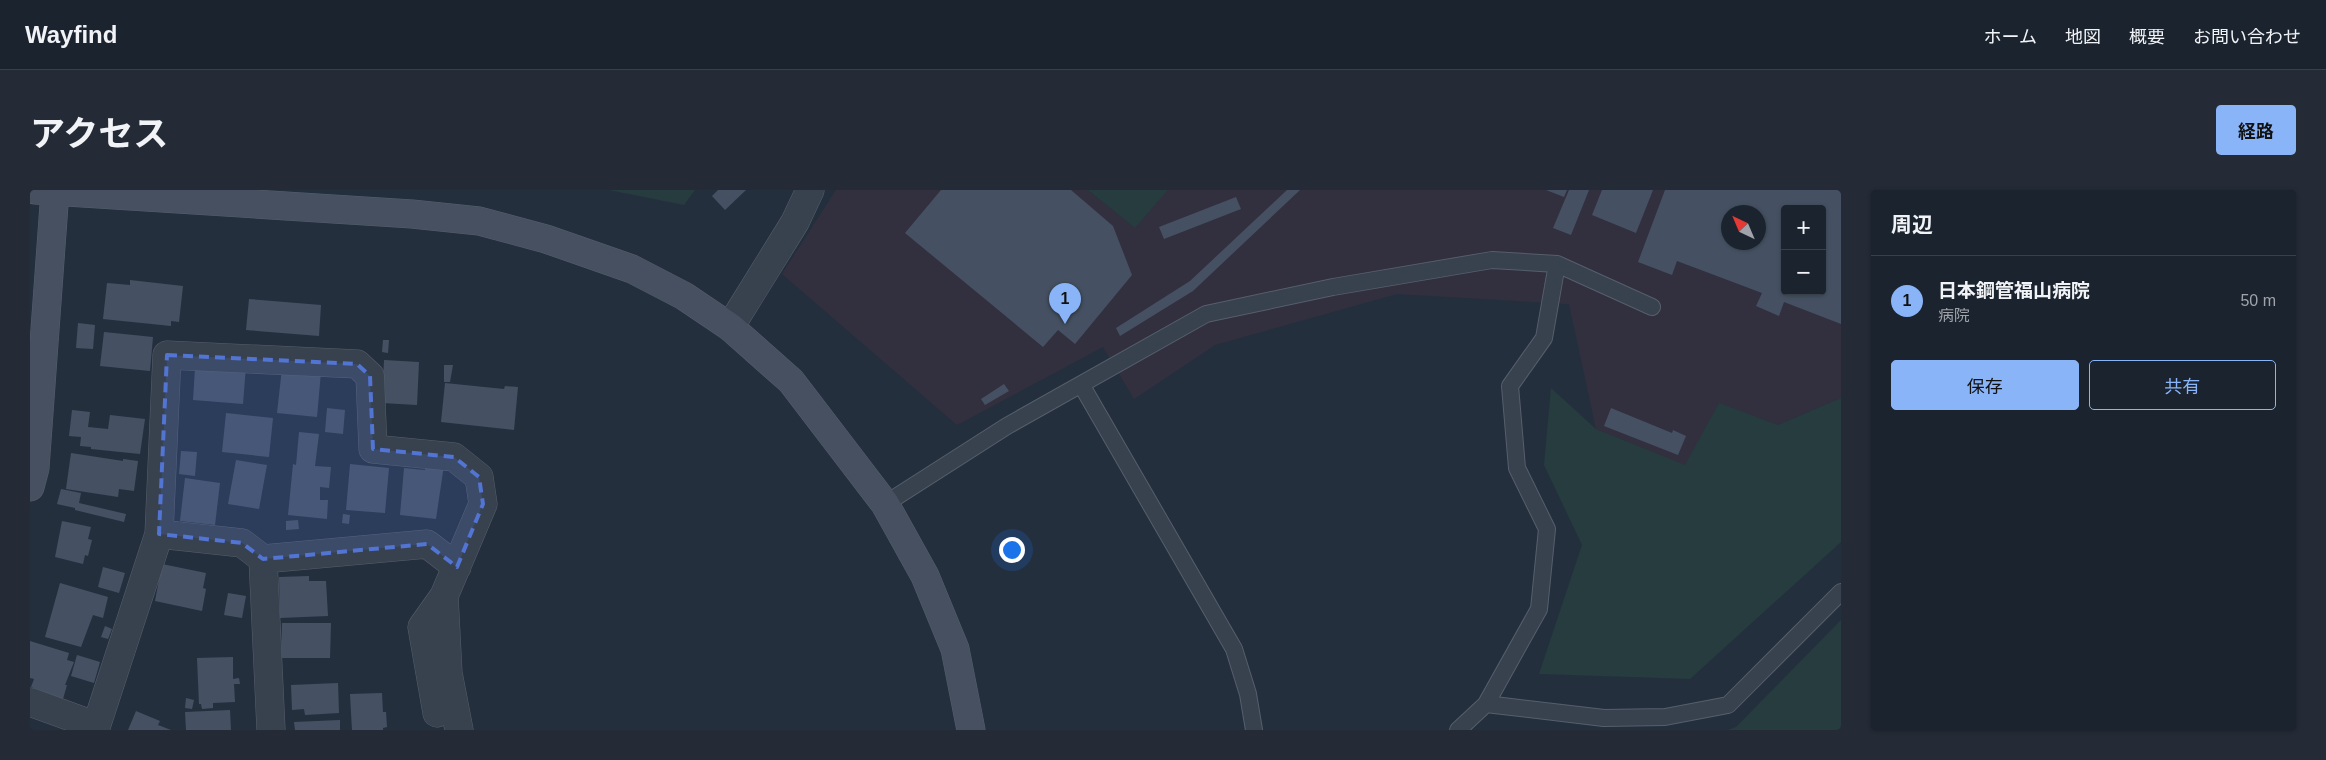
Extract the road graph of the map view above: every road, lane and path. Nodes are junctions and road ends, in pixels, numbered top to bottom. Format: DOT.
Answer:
graph roads {
  1 [pos="810,190"];
  2 [pos="45,191"];
  3 [pos="1556,264"];
  4 [pos="1652,307"];
  5 [pos="730,327"];
  6 [pos="1082,386"];
  7 [pos="30,487"];
  8 [pos="885,504"];
  9 [pos="158,534"];
  10 [pos="263,559"];
  11 [pos="458,566"];
  12 [pos="1841,592"];
  13 [pos="444,596"];
  14 [pos="30,702"];
  15 [pos="1486,704"];
  16 [pos="96,728"];
  17 [pos="272,730"];
  18 [pos="440,730"];
  19 [pos="459,730"];
  20 [pos="971,730"];
  21 [pos="1254,730"];
  22 [pos="1458,730"];
  1 -- 5 [label="street"];
  2 -- 5 [label="street"];
  2 -- 7 [label="street"];
  3 -- 4 [label="lane"];
  3 -- 6 [label="lane"];
  3 -- 15 [label="lane"];
  5 -- 8 [label="street"];
  6 -- 8 [label="lane"];
  6 -- 21 [label="lane"];
  8 -- 20 [label="street"];
  9 -- 10 [label="street"];
  9 -- 11 [label="street"];
  9 -- 16 [label="street"];
  10 -- 11 [label="street"];
  10 -- 17 [label="street"];
  11 -- 13 [label="street"];
  12 -- 15 [label="lane"];
  13 -- 18 [label="street"];
  13 -- 19 [label="street"];
  14 -- 16 [label="street"];
  15 -- 22 [label="lane"];
}
